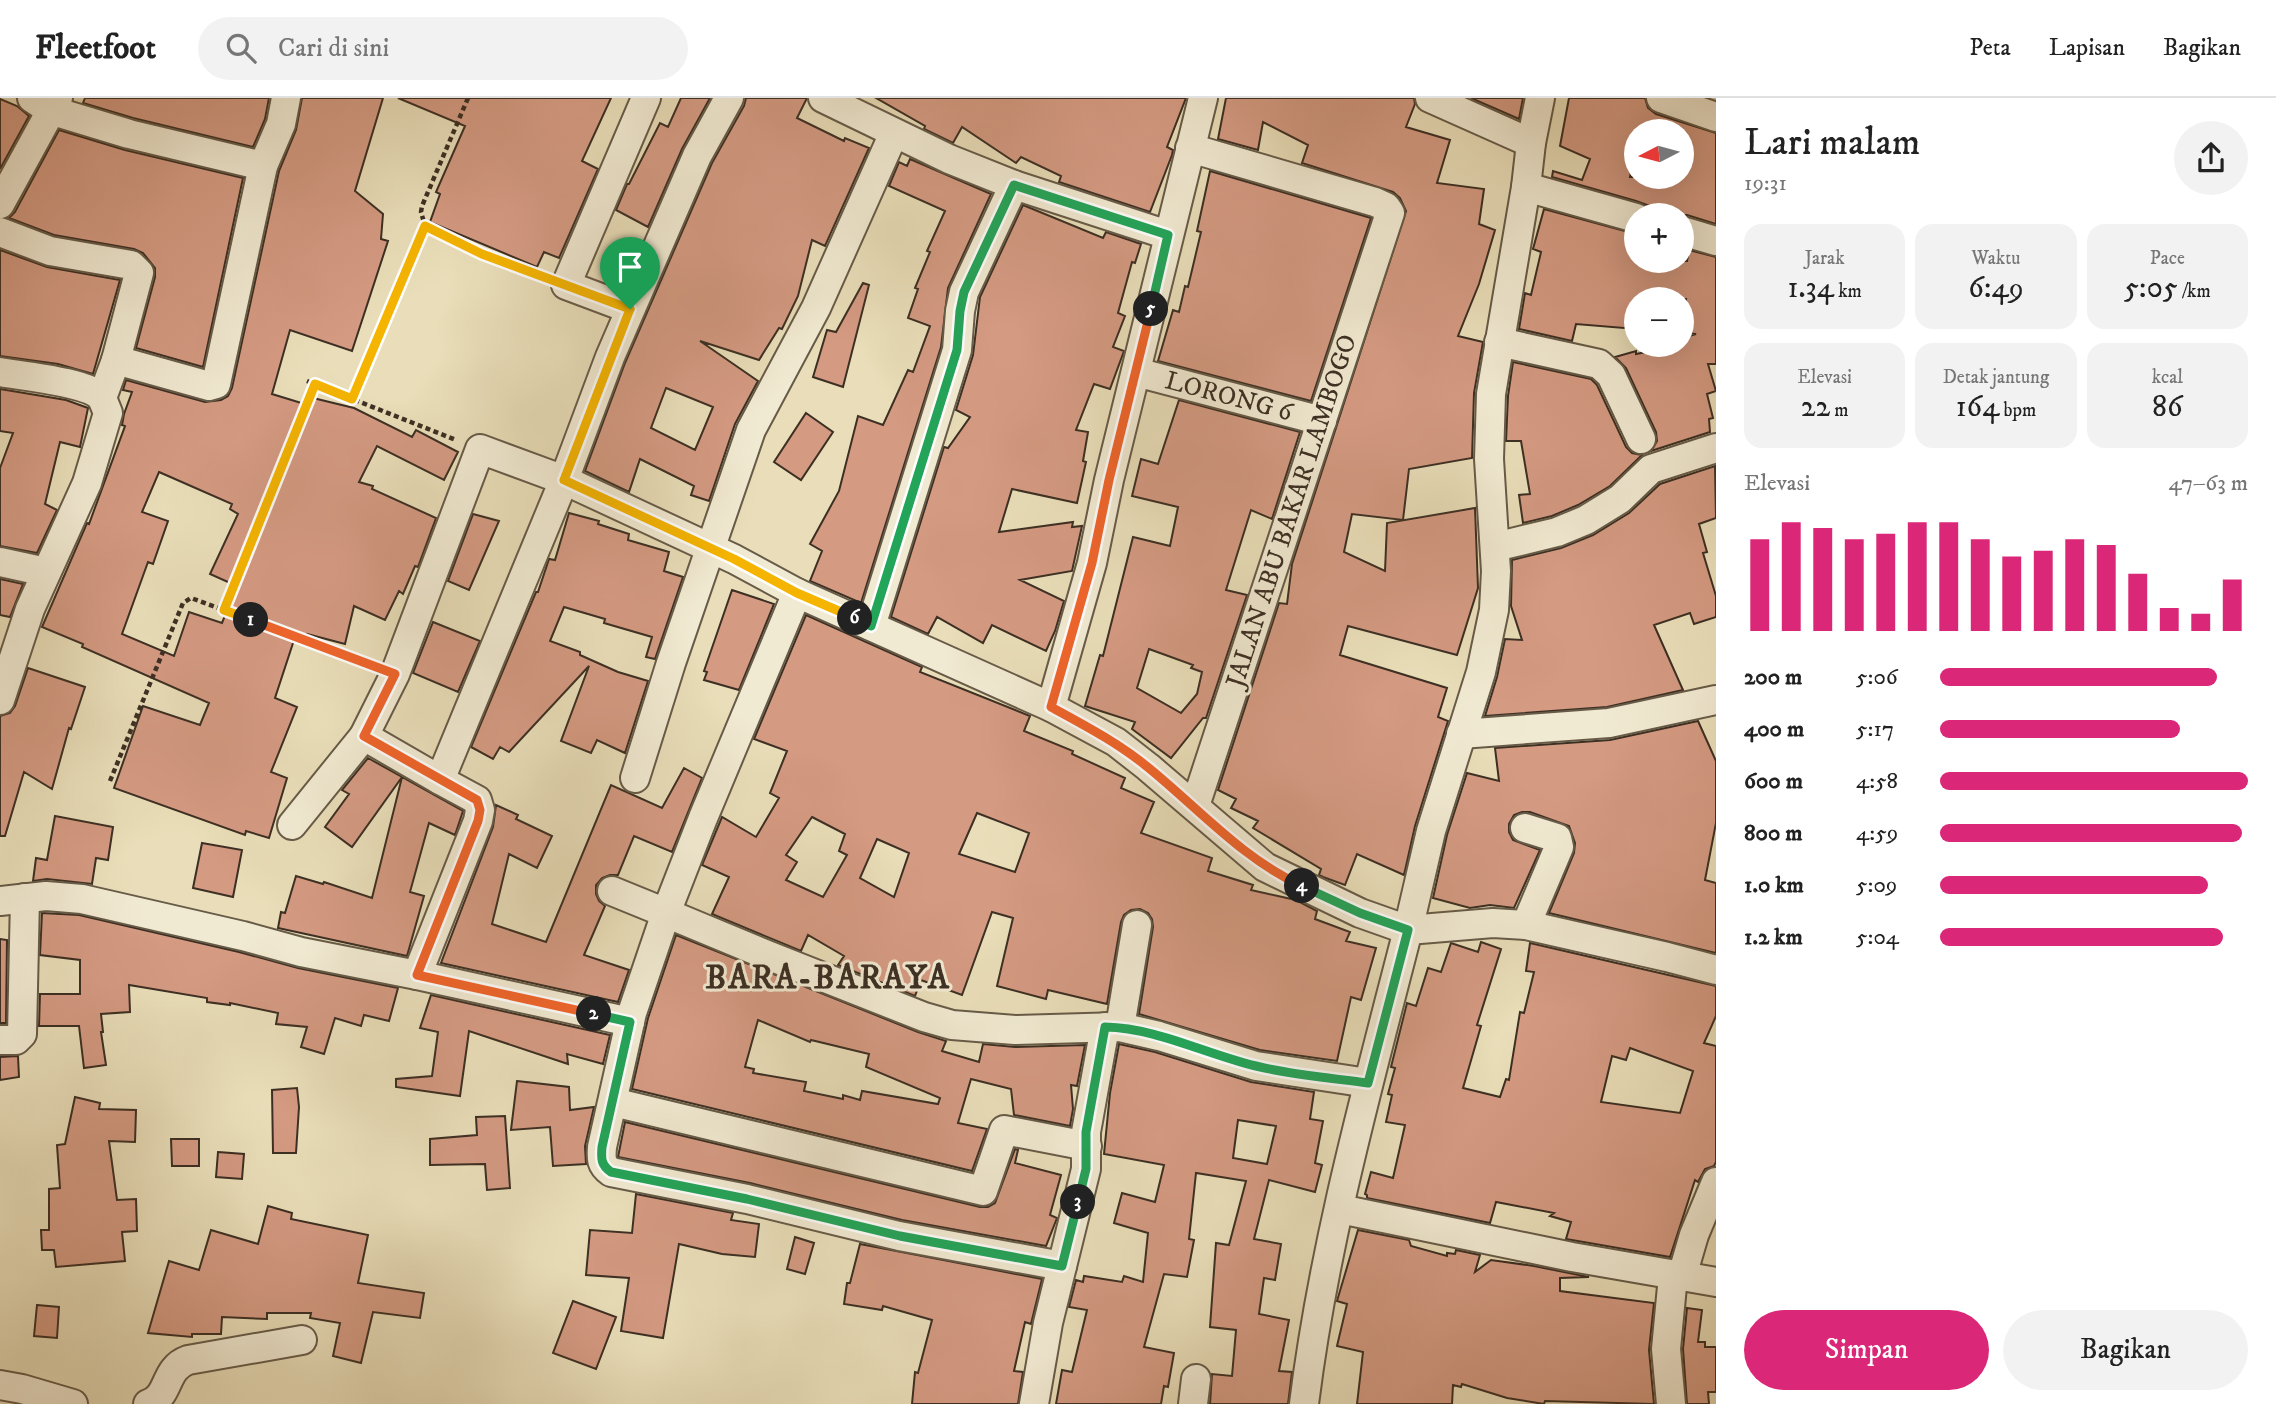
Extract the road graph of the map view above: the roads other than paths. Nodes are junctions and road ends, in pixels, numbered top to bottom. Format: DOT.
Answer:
graph roads {
  1 [pos="286,98"];
  2 [pos="646,98"];
  3 [pos="729,98"];
  4 [pos="823,98"];
  5 [pos="1203,98"];
  6 [pos="1430,98"];
  7 [pos="1540,98"];
  8 [pos="1661,98"];
  9 [pos="46,102"];
  10 [pos="1716,117"];
  11 [pos="894,133"];
  12 [pos="1531,143"];
  13 [pos="1189,148"];
  14 [pos="263,166"];
  15 [pos="1014,185"];
  16 [pos="1525,187"];
  17 [pos="0,204"];
  18 [pos="1624,215"];
  19 [pos="0,232"];
  20 [pos="1168,235"];
  21 [pos="1694,235"];
  22 [pos="1716,241"];
  23 [pos="630,309"];
  24 [pos="1499,342"];
  25 [pos="117,360"];
  26 [pos="0,372"];
  27 [pos="1136,372"];
  28 [pos="103,398"];
  29 [pos="1322,421"];
  30 [pos="1641,439"];
  31 [pos="1716,448"];
  32 [pos="564,480"];
  33 [pos="1495,547"];
  34 [pos="712,550"];
  35 [pos="0,562"];
  36 [pos="46,572"];
  37 [pos="797,593"];
  38 [pos="871,626"];
  39 [pos="0,699"];
  40 [pos="1716,700"];
  41 [pos="1051,707"];
  42 [pos="1461,734"];
  43 [pos="364,736"];
  44 [pos="635,779"];
  45 [pos="440,780"];
  46 [pos="1195,806"];
  47 [pos="292,825"];
  48 [pos="1525,828"];
  49 [pos="612,891"];
  50 [pos="13,900"];
  51 [pos="666,913"];
  52 [pos="1137,925"];
  53 [pos="1526,925"];
  54 [pos="1408,930"];
  55 [pos="1716,970"];
  56 [pos="417,975"];
  57 [pos="630,1022"];
  58 [pos="1112,1027"];
  59 [pos="0,1040"];
  60 [pos="1368,1083"];
  61 [pos="613,1102"];
  62 [pos="1087,1146"];
  63 [pos="1716,1182"];
  64 [pos="1340,1209"];
  65 [pos="1062,1266"];
  66 [pos="1677,1276"];
  67 [pos="1716,1282"];
  68 [pos="302,1340"];
  69 [pos="0,1385"];
  70 [pos="72,1404"];
  71 [pos="148,1404"];
  72 [pos="1034,1404"];
  73 [pos="1304,1404"];
  74 [pos="1671,1404"];
  1 -- 14 [label="street"];
  2 -- 23 [label="street"];
  3 -- 23 [label="street"];
  4 -- 11 [label="street"];
  5 -- 13 [label="street"];
  6 -- 12 [label="street"];
  7 -- 12 [label="street"];
  8 -- 10 [label="street"];
  9 -- 14 [label="street"];
  9 -- 17 [label="street"];
  11 -- 15 [label="street"];
  11 -- 34 [label="street"];
  12 -- 16 [label="street"];
  13 -- 20 [label="street"];
  13 -- 29 [label="street, JALAN ABU BAKAR LAMBOGO"];
  14 -- 25 [label="street"];
  15 -- 20 [label="street"];
  15 -- 38 [label="street"];
  16 -- 18 [label="street"];
  16 -- 24 [label="street"];
  19 -- 25 [label="street"];
  20 -- 27 [label="street"];
  21 -- 22 [label="street"];
  23 -- 32 [label="street"];
  24 -- 30 [label="street"];
  24 -- 33 [label="street"];
  25 -- 28 [label="street"];
  26 -- 28 [label="street"];
  27 -- 29 [label="street, LORONG 6"];
  27 -- 41 [label="street"];
  28 -- 36 [label="street"];
  29 -- 46 [label="street, JALAN ABU BAKAR LAMBOGO"];
  31 -- 33 [label="street"];
  32 -- 34 [label="street"];
  32 -- 43 [label="street"];
  32 -- 45 [label="street"];
  33 -- 42 [label="street"];
  34 -- 37 [label="street"];
  34 -- 44 [label="street"];
  35 -- 36 [label="street"];
  36 -- 39 [label="street"];
  37 -- 38 [label="street"];
  37 -- 51 [label="street"];
  38 -- 41 [label="street"];
  40 -- 42 [label="street"];
  41 -- 46 [label="street"];
  42 -- 54 [label="street"];
  43 -- 45 [label="street"];
  43 -- 47 [label="street"];
  45 -- 56 [label="street"];
  46 -- 54 [label="street"];
  48 -- 53 [label="street"];
  49 -- 51 [label="street"];
  50 -- 56 [label="street"];
  50 -- 59 [label="street"];
  51 -- 57 [label="street"];
  51 -- 58 [label="street"];
  52 -- 58 [label="street"];
  53 -- 54 [label="street"];
  53 -- 55 [label="street"];
  54 -- 60 [label="street"];
  56 -- 57 [label="street"];
  57 -- 61 [label="street"];
  58 -- 60 [label="street"];
  58 -- 62 [label="street"];
  60 -- 64 [label="street"];
  61 -- 62 [label="street"];
  61 -- 65 [label="street"];
  62 -- 65 [label="street"];
  63 -- 66 [label="street"];
  64 -- 66 [label="street"];
  64 -- 73 [label="street"];
  65 -- 72 [label="street"];
  66 -- 67 [label="street"];
  66 -- 74 [label="street"];
  68 -- 71 [label="street"];
  69 -- 70 [label="street"];
}
